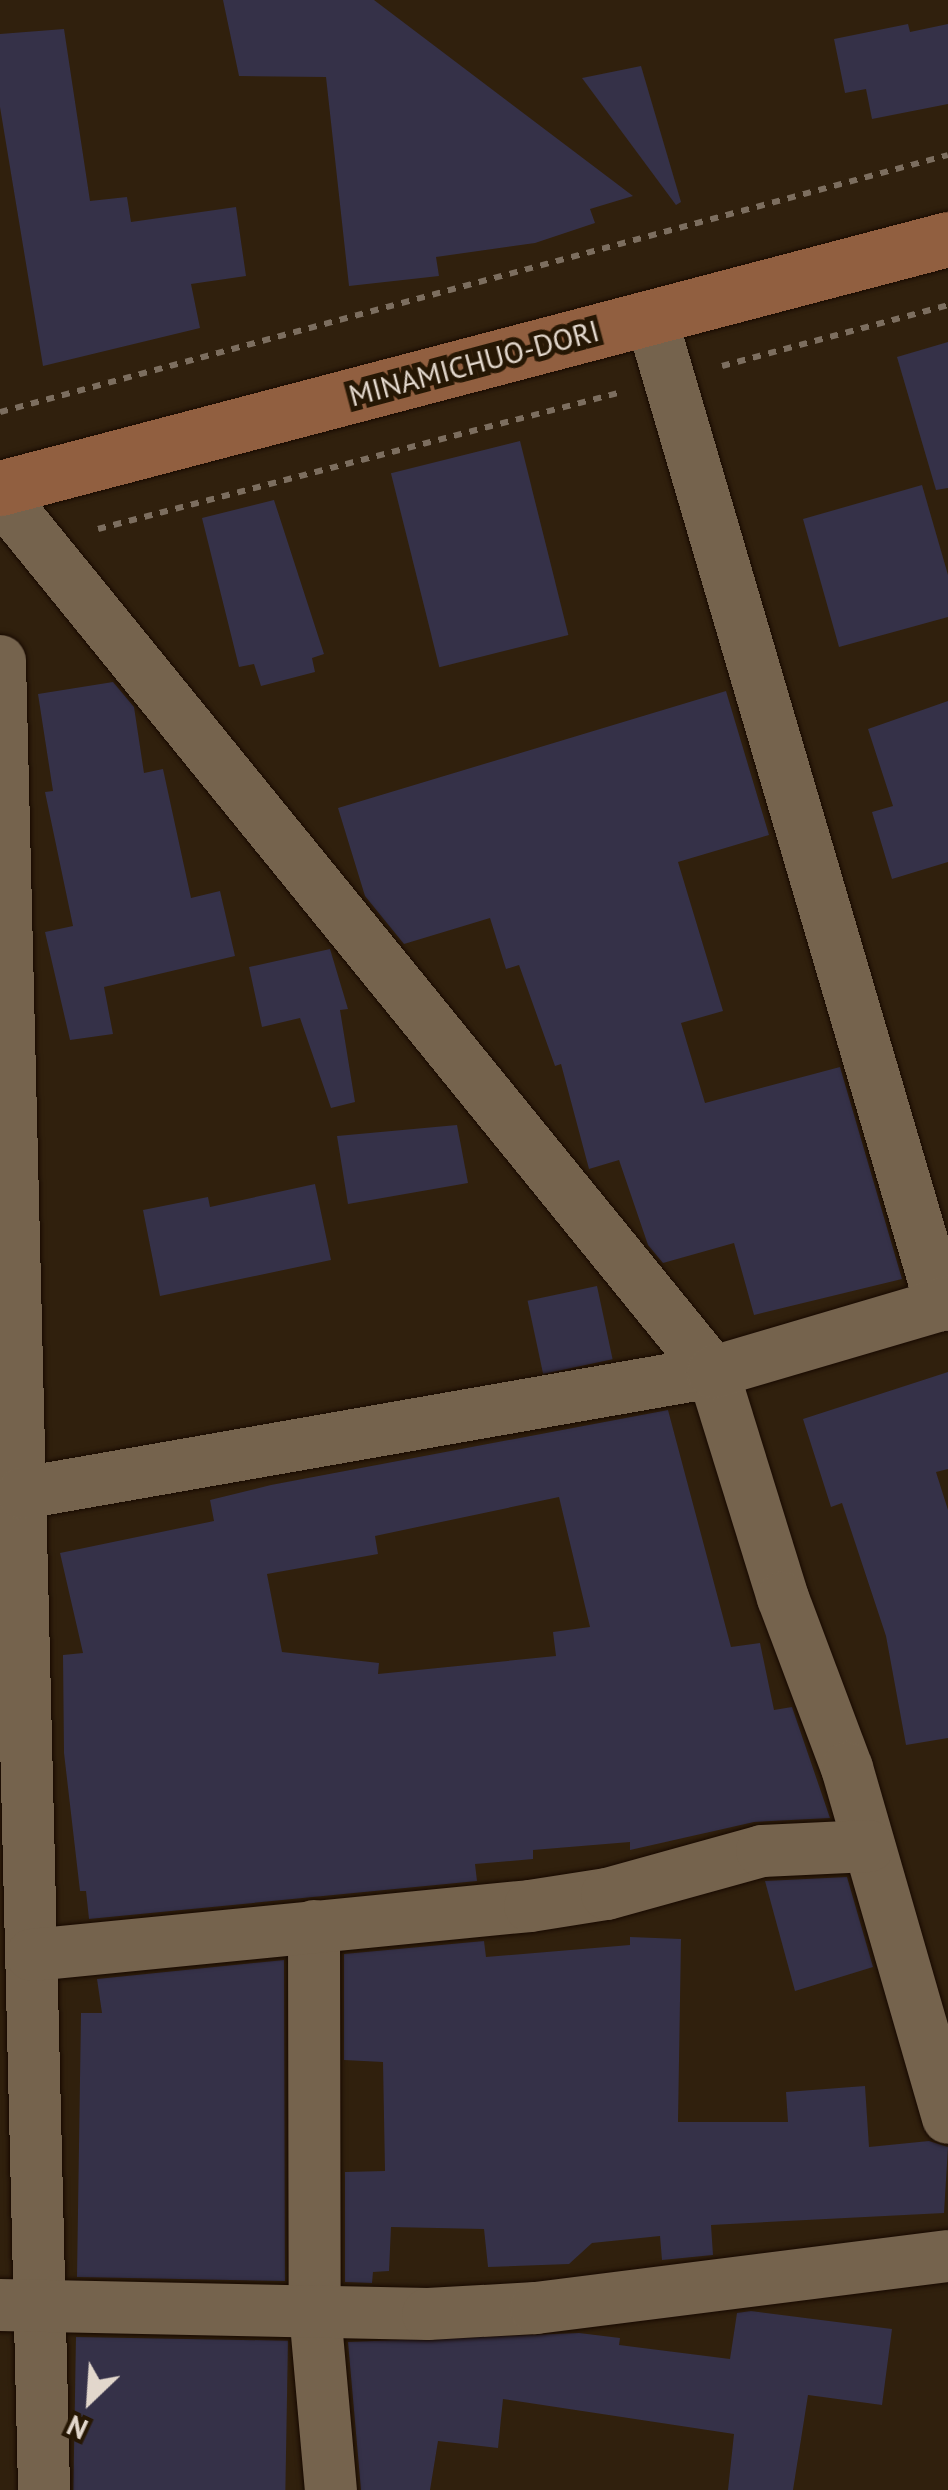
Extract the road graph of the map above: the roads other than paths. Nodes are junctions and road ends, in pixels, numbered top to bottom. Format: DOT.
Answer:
graph roads {
  1 [pos="948,239"];
  2 [pos="651,317"];
  3 [pos="0,491"];
  4 [pos="0,660"];
  5 [pos="944,1304"];
  6 [pos="9,1353"];
  7 [pos="713,1372"];
  8 [pos="23,1493"];
  9 [pos="869,1846"];
  10 [pos="314,1926"];
  11 [pos="32,1955"];
  12 [pos="948,2118"];
  13 [pos="948,2256"];
  14 [pos="19,2305"];
  15 [pos="316,2312"];
  16 [pos="44,2490"];
  17 [pos="331,2490"];
  1 -- 2 [label="street, MINAMICHUO-DORI"];
  2 -- 3 [label="street, MINAMICHUO-DORI"];
  2 -- 5 [label="street"];
  3 -- 7 [label="street"];
  4 -- 6 [label="street"];
  5 -- 7 [label="street"];
  6 -- 8 [label="street"];
  7 -- 8 [label="street"];
  7 -- 9 [label="street"];
  8 -- 11 [label="street"];
  9 -- 10 [label="street"];
  9 -- 12 [label="street"];
  10 -- 11 [label="street"];
  10 -- 15 [label="street"];
  11 -- 14 [label="street"];
  13 -- 15 [label="street"];
  14 -- 15 [label="street"];
  14 -- 16 [label="street"];
  15 -- 17 [label="street"];
}
